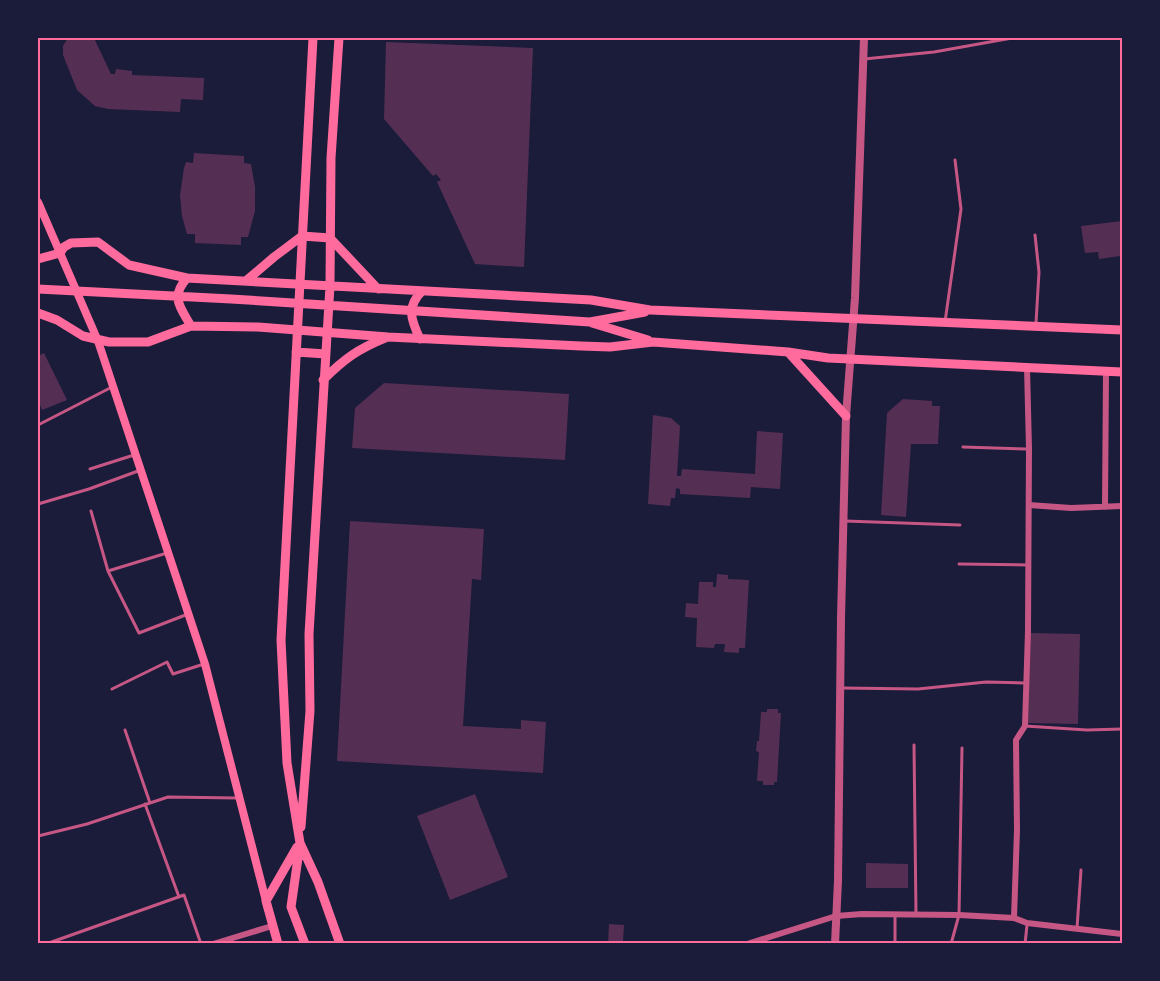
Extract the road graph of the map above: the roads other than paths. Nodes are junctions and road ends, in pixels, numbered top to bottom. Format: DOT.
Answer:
graph roads {
  1 [pos="313,38"];
  2 [pos="339,38"];
  3 [pos="864,38"];
  4 [pos="1012,38"];
  5 [pos="862,59"];
  6 [pos="955,160"];
  7 [pos="38,206"];
  8 [pos="1035,235"];
  9 [pos="302,237"];
  10 [pos="330,238"];
  11 [pos="60,253"];
  12 [pos="38,259"];
  13 [pos="187,278"];
  14 [pos="247,280"];
  15 [pos="300,284"];
  16 [pos="330,286"];
  17 [pos="378,289"];
  18 [pos="38,290"];
  19 [pos="422,291"];
  20 [pos="650,310"];
  21 [pos="38,313"];
  22 [pos="854,319"];
  23 [pos="590,322"];
  24 [pos="945,322"];
  25 [pos="1036,325"];
  26 [pos="191,326"];
  27 [pos="1122,330"];
  28 [pos="297,331"];
  29 [pos="327,333"];
  30 [pos="388,337"];
  31 [pos="420,339"];
  32 [pos="98,341"];
  33 [pos="653,342"];
  34 [pos="296,352"];
  35 [pos="788,352"];
  36 [pos="326,354"];
  37 [pos="850,359"];
  38 [pos="1027,367"];
  39 [pos="1106,372"];
  40 [pos="1122,372"];
  41 [pos="323,380"];
  42 [pos="114,386"];
  43 [pos="846,416"];
  44 [pos="38,425"];
  45 [pos="963,447"];
  46 [pos="1029,449"];
  47 [pos="136,454"];
  48 [pos="90,468"];
  49 [pos="140,470"];
  50 [pos="38,504"];
  51 [pos="1029,505"];
  52 [pos="1122,506"];
  53 [pos="1105,507"];
  54 [pos="91,511"];
  55 [pos="843,521"];
  56 [pos="960,525"];
  57 [pos="168,553"];
  58 [pos="959,564"];
  59 [pos="1029,565"];
  60 [pos="108,572"];
  61 [pos="188,614"];
  62 [pos="205,664"];
  63 [pos="1025,683"];
  64 [pos="840,688"];
  65 [pos="112,689"];
  66 [pos="1025,726"];
  67 [pos="1122,729"];
  68 [pos="125,730"];
  69 [pos="914,745"];
  70 [pos="962,748"];
  71 [pos="238,798"];
  72 [pos="150,803"];
  73 [pos="145,804"];
  74 [pos="38,836"];
  75 [pos="300,843"];
  76 [pos="1082,870"];
  77 [pos="179,897"];
  78 [pos="266,901"];
  79 [pos="895,915"];
  80 [pos="959,915"];
  81 [pos="836,916"];
  82 [pos="916,916"];
  83 [pos="1014,918"];
  84 [pos="1027,923"];
  85 [pos="272,926"];
  86 [pos="1077,928"];
  87 [pos="1122,934"];
  88 [pos="46,944"];
  89 [pos="201,944"];
  90 [pos="213,944"];
  91 [pos="278,944"];
  92 [pos="305,944"];
  93 [pos="340,944"];
  94 [pos="747,944"];
  95 [pos="834,944"];
  96 [pos="896,944"];
  97 [pos="951,944"];
  98 [pos="1024,944"];
  1 -- 9 [label="main road"];
  2 -- 10 [label="main road"];
  3 -- 5 [label="street"];
  4 -- 5 [label="lane"];
  5 -- 22 [label="street"];
  6 -- 24 [label="lane"];
  7 -- 11 [label="main road"];
  8 -- 25 [label="lane"];
  9 -- 10 [label="main road"];
  9 -- 14 [label="main road"];
  9 -- 15 [label="main road"];
  10 -- 16 [label="main road"];
  10 -- 17 [label="main road"];
  11 -- 12 [label="main road"];
  11 -- 13 [label="main road"];
  11 -- 32 [label="main road"];
  13 -- 14 [label="main road"];
  13 -- 26 [label="main road"];
  14 -- 15 [label="main road"];
  15 -- 16 [label="main road"];
  15 -- 28 [label="main road"];
  16 -- 17 [label="main road"];
  16 -- 29 [label="main road"];
  17 -- 19 [label="main road"];
  18 -- 23 [label="main road"];
  19 -- 20 [label="main road"];
  19 -- 31 [label="main road"];
  20 -- 22 [label="main road"];
  20 -- 23 [label="main road"];
  21 -- 32 [label="main road"];
  22 -- 24 [label="main road"];
  22 -- 37 [label="street"];
  23 -- 33 [label="main road"];
  24 -- 25 [label="main road"];
  25 -- 27 [label="main road"];
  26 -- 28 [label="main road"];
  26 -- 32 [label="main road"];
  28 -- 29 [label="main road"];
  28 -- 34 [label="main road"];
  29 -- 30 [label="main road"];
  29 -- 36 [label="main road"];
  30 -- 31 [label="main road"];
  30 -- 41 [label="main road"];
  31 -- 33 [label="main road"];
  32 -- 42 [label="main road"];
  33 -- 35 [label="main road"];
  34 -- 36 [label="main road"];
  34 -- 75 [label="main road"];
  35 -- 37 [label="main road"];
  35 -- 43 [label="main road"];
  36 -- 41 [label="main road"];
  37 -- 38 [label="main road"];
  37 -- 43 [label="street"];
  38 -- 39 [label="main road"];
  38 -- 46 [label="street"];
  39 -- 40 [label="main road"];
  39 -- 53 [label="street"];
  41 -- 75 [label="main road"];
  42 -- 44 [label="lane"];
  42 -- 47 [label="main road"];
  43 -- 55 [label="street"];
  45 -- 46 [label="lane"];
  46 -- 51 [label="street"];
  47 -- 48 [label="lane"];
  47 -- 49 [label="main road"];
  49 -- 50 [label="lane"];
  49 -- 57 [label="main road"];
  51 -- 53 [label="street"];
  51 -- 59 [label="street"];
  52 -- 53 [label="street"];
  54 -- 60 [label="lane"];
  55 -- 56 [label="lane"];
  55 -- 64 [label="street"];
  57 -- 60 [label="lane"];
  57 -- 61 [label="main road"];
  58 -- 59 [label="lane"];
  59 -- 63 [label="street"];
  60 -- 61 [label="lane"];
  61 -- 62 [label="main road"];
  62 -- 65 [label="lane"];
  62 -- 71 [label="main road"];
  63 -- 64 [label="lane"];
  63 -- 66 [label="street"];
  64 -- 81 [label="street"];
  66 -- 67 [label="lane"];
  66 -- 83 [label="street"];
  68 -- 72 [label="lane"];
  69 -- 82 [label="lane"];
  70 -- 80 [label="lane"];
  71 -- 72 [label="lane"];
  71 -- 78 [label="main road"];
  72 -- 73 [label="lane"];
  73 -- 74 [label="lane"];
  73 -- 77 [label="lane"];
  75 -- 78 [label="main road"];
  75 -- 92 [label="main road"];
  75 -- 93 [label="main road"];
  76 -- 86 [label="lane"];
  77 -- 88 [label="lane"];
  77 -- 89 [label="lane"];
  78 -- 85 [label="main road"];
  79 -- 81 [label="street"];
  79 -- 82 [label="street"];
  79 -- 96 [label="lane"];
  80 -- 82 [label="street"];
  80 -- 83 [label="street"];
  80 -- 97 [label="lane"];
  81 -- 94 [label="street"];
  81 -- 95 [label="street"];
  83 -- 84 [label="street"];
  84 -- 86 [label="street"];
  84 -- 98 [label="lane"];
  85 -- 90 [label="street"];
  85 -- 91 [label="main road"];
  86 -- 87 [label="street"];
}
